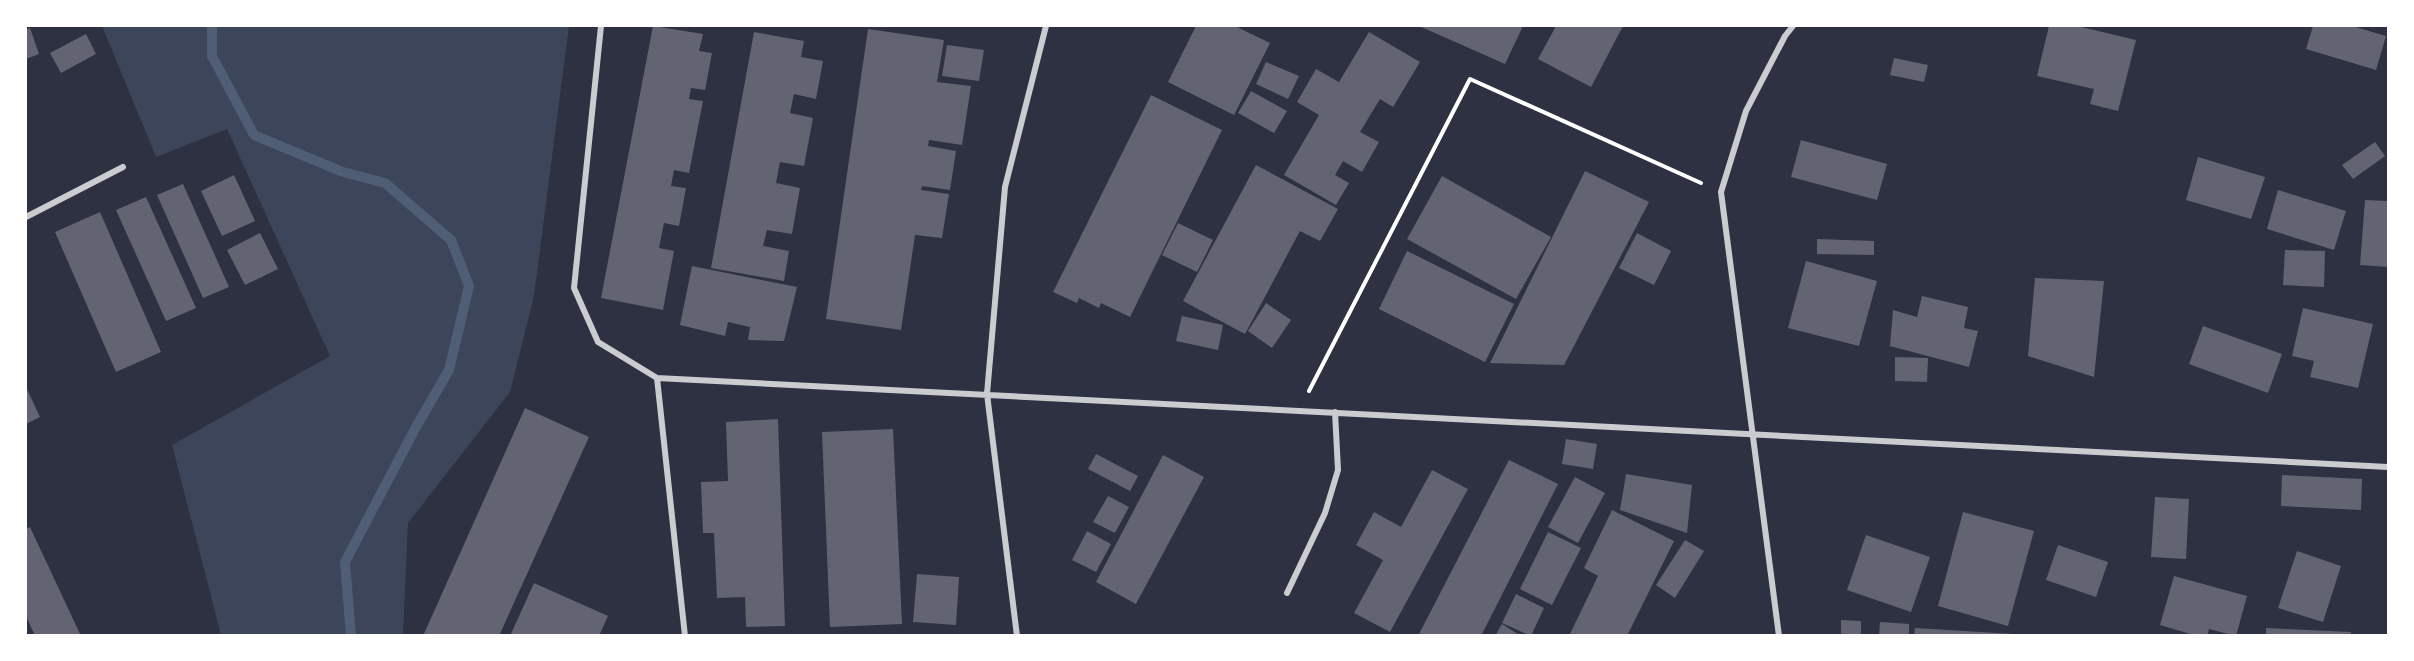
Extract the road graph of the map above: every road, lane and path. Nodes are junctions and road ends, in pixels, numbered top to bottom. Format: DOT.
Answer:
graph roads {
  1 [pos="601,26"];
  2 [pos="1047,26"];
  3 [pos="1793,26"];
  4 [pos="123,167"];
  5 [pos="1721,192"];
  6 [pos="26,217"];
  7 [pos="657,378"];
  8 [pos="987,394"];
  9 [pos="1299,411"];
  10 [pos="1335,412"];
  11 [pos="1753,434"];
  12 [pos="2388,467"];
  13 [pos="1287,593"];
  14 [pos="685,636"];
  15 [pos="1017,636"];
  16 [pos="1779,636"];
  1 -- 7 [label="street"];
  2 -- 8 [label="street"];
  3 -- 5 [label="street"];
  4 -- 6 [label="street"];
  5 -- 9 [label="path"];
  5 -- 11 [label="street"];
  7 -- 8 [label="street"];
  7 -- 14 [label="street"];
  8 -- 9 [label="street"];
  8 -- 15 [label="street"];
  9 -- 10 [label="street"];
  10 -- 11 [label="street"];
  10 -- 13 [label="street"];
  11 -- 12 [label="street"];
  11 -- 16 [label="street"];
}
